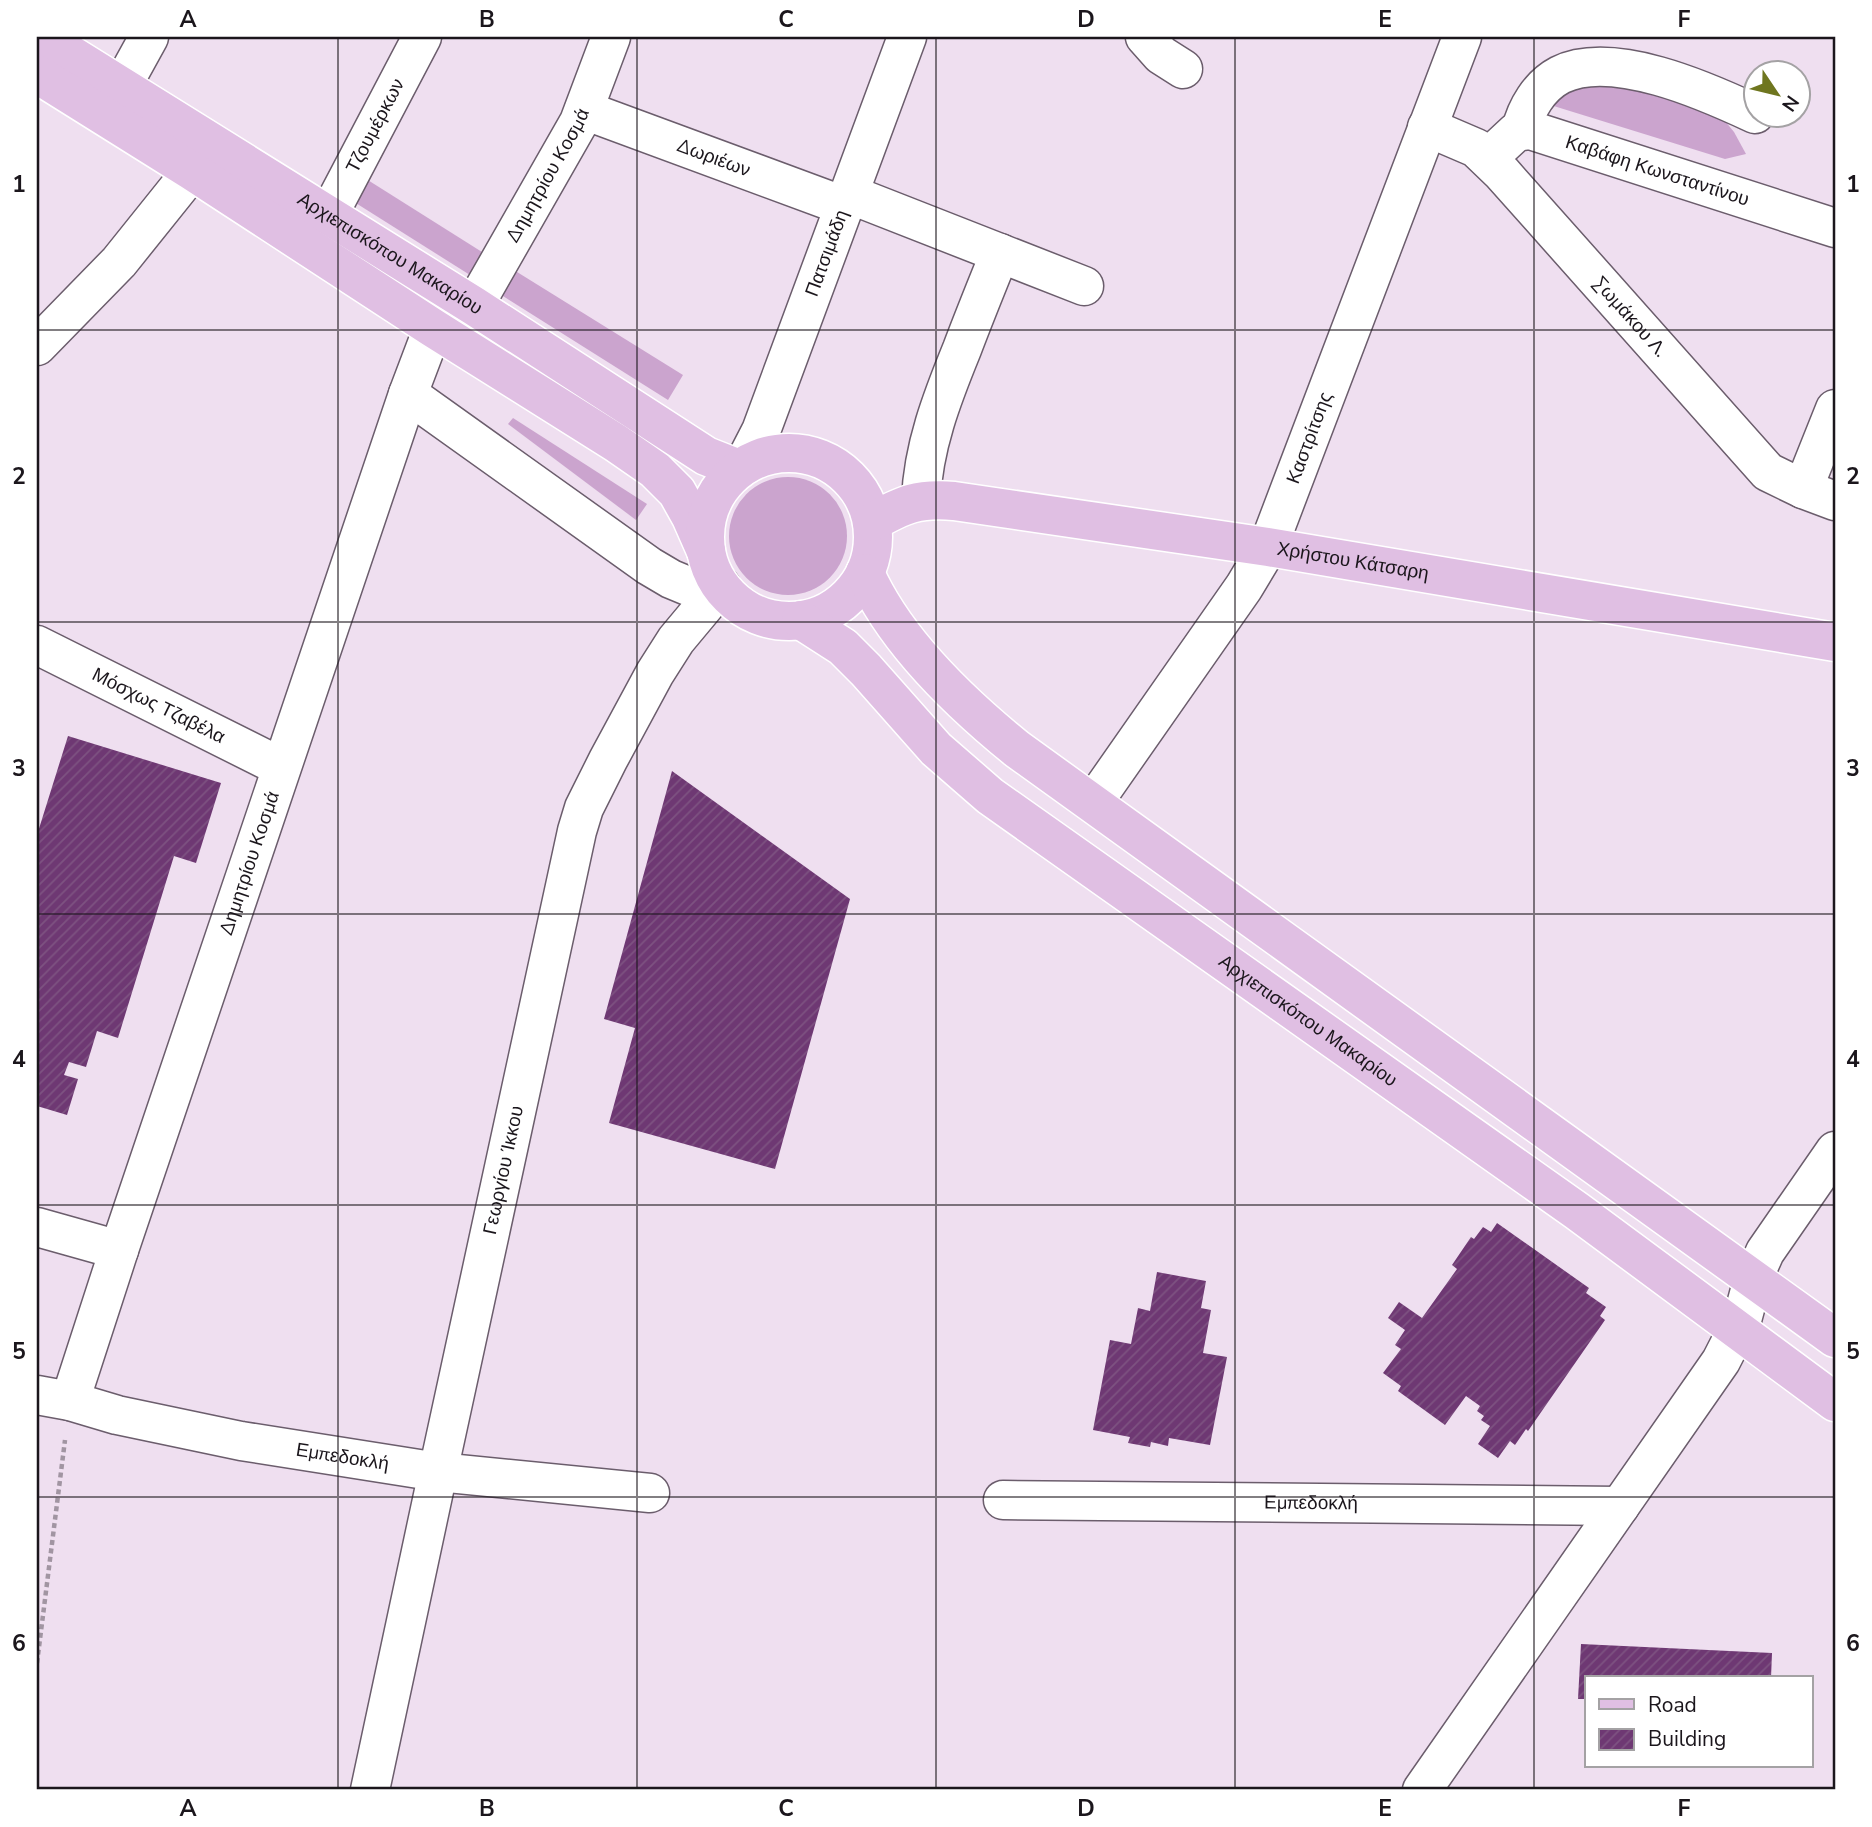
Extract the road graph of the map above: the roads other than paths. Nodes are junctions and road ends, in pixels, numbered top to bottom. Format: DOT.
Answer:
graph roads {
  1 [pos="42,37"];
  2 [pos="149,37"];
  3 [pos="422,37"];
  4 [pos="611,37"];
  5 [pos="907,37"];
  6 [pos="1145,37"];
  7 [pos="1462,37"];
  8 [pos="1184,69"];
  9 [pos="37,74"];
  10 [pos="122,86"];
  11 [pos="1742,108"];
  12 [pos="584,110"];
  13 [pos="1427,127"];
  14 [pos="1521,130"];
  15 [pos="1488,158"];
  16 [pos="192,171"];
  17 [pos="847,200"];
  18 [pos="328,216"];
  19 [pos="1835,228"];
  20 [pos="1000,254"];
  21 [pos="1084,286"];
  22 [pos="474,306"];
  23 [pos="433,328"];
  24 [pos="37,346"];
  25 [pos="408,394"];
  26 [pos="1835,409"];
  27 [pos="741,467"];
  28 [pos="1819,495"];
  29 [pos="920,500"];
  30 [pos="872,522"];
  31 [pos="1268,547"];
  32 [pos="706,551"];
  33 [pos="865,573"];
  34 [pos="716,591"];
  35 [pos="801,620"];
  36 [pos="1835,642"];
  37 [pos="37,645"];
  38 [pos="281,767"];
  39 [pos="1093,803"];
  40 [pos="1835,1151"];
  41 [pos="37,1227"];
  42 [pos="119,1250"];
  43 [pos="1753,1279"];
  44 [pos="1738,1331"];
  45 [pos="1835,1338"];
  46 [pos="54,1398"];
  47 [pos="1835,1402"];
  48 [pos="438,1472"];
  49 [pos="650,1493"];
  50 [pos="1003,1500"];
  51 [pos="1620,1506"];
  52 [pos="370,1790"];
  53 [pos="1422,1790"];
  1 -- 10 [label="main road, Αρχιεπισκόπου Μακαρίου"];
  2 -- 10 [label="street"];
  3 -- 18 [label="street, Τζουμέρκων"];
  4 -- 12 [label="street, Δημητρίου Κοσμά"];
  5 -- 17 [label="street, Πατσιμάδη"];
  6 -- 8 [label="street"];
  7 -- 13 [label="street, Καστρίτσης"];
  9 -- 16 [label="main road"];
  10 -- 18 [label="main road, Αρχιεπισκόπου Μακαρίου"];
  11 -- 14 [label="street"];
  12 -- 17 [label="street, Δωριέων"];
  12 -- 22 [label="street, Δημητρίου Κοσμά"];
  13 -- 15 [label="street, Σωμάκου Λ."];
  13 -- 31 [label="street, Καστρίτσης"];
  14 -- 15 [label="street"];
  14 -- 19 [label="street, Καβάφη Κωνσταντίνου"];
  15 -- 28 [label="street, Σωμάκου Λ."];
  16 -- 23 [label="main road"];
  16 -- 24 [label="street"];
  17 -- 20 [label="street, Δωριέων"];
  17 -- 27 [label="street, Πατσιμάδη"];
  18 -- 22 [label="main road, Αρχιεπισκόπου Μακαρίου"];
  20 -- 21 [label="street, Δωριέων"];
  20 -- 29 [label="street"];
  22 -- 27 [label="main road, Αρχιεπισκόπου Μακαρίου"];
  23 -- 25 [label="street, Δημητρίου Κοσμά"];
  23 -- 32 [label="main road"];
  25 -- 34 [label="street"];
  25 -- 38 [label="street, Δημητρίου Κοσμά"];
  26 -- 28 [label="street"];
  27 -- 30 [label="main road"];
  27 -- 32 [label="main road"];
  29 -- 30 [label="main road, Χρήστου Κάτσαρη"];
  29 -- 31 [label="main road, Χρήστου Κάτσαρη"];
  30 -- 33 [label="main road"];
  31 -- 36 [label="main road, Χρήστου Κάτσαρη"];
  31 -- 39 [label="street, Καστρίτσης"];
  32 -- 34 [label="main road"];
  33 -- 35 [label="main road"];
  33 -- 39 [label="main road"];
  34 -- 35 [label="main road"];
  34 -- 48 [label="street, Γεωργίου Ίκκου"];
  35 -- 44 [label="main road, Αρχιεπισκόπου Μακαρίου"];
  37 -- 38 [label="street, Μόσχως Τζαβέλα"];
  38 -- 42 [label="street, Δημητρίου Κοσμά"];
  39 -- 43 [label="main road"];
  40 -- 43 [label="street"];
  41 -- 42 [label="street"];
  42 -- 46 [label="street, Δημητρίου Κοσμά"];
  43 -- 44 [label="street"];
  43 -- 45 [label="main road"];
  44 -- 47 [label="main road, Αρχιεπισκόπου Μακαρίου"];
  44 -- 51 [label="street"];
  46 -- 48 [label="street, Εμπεδοκλή"];
  48 -- 49 [label="street, Εμπεδοκλή"];
  48 -- 52 [label="street, Γεωργίου Ίκκου"];
  50 -- 51 [label="street, Εμπεδοκλή"];
  51 -- 53 [label="street"];
}
